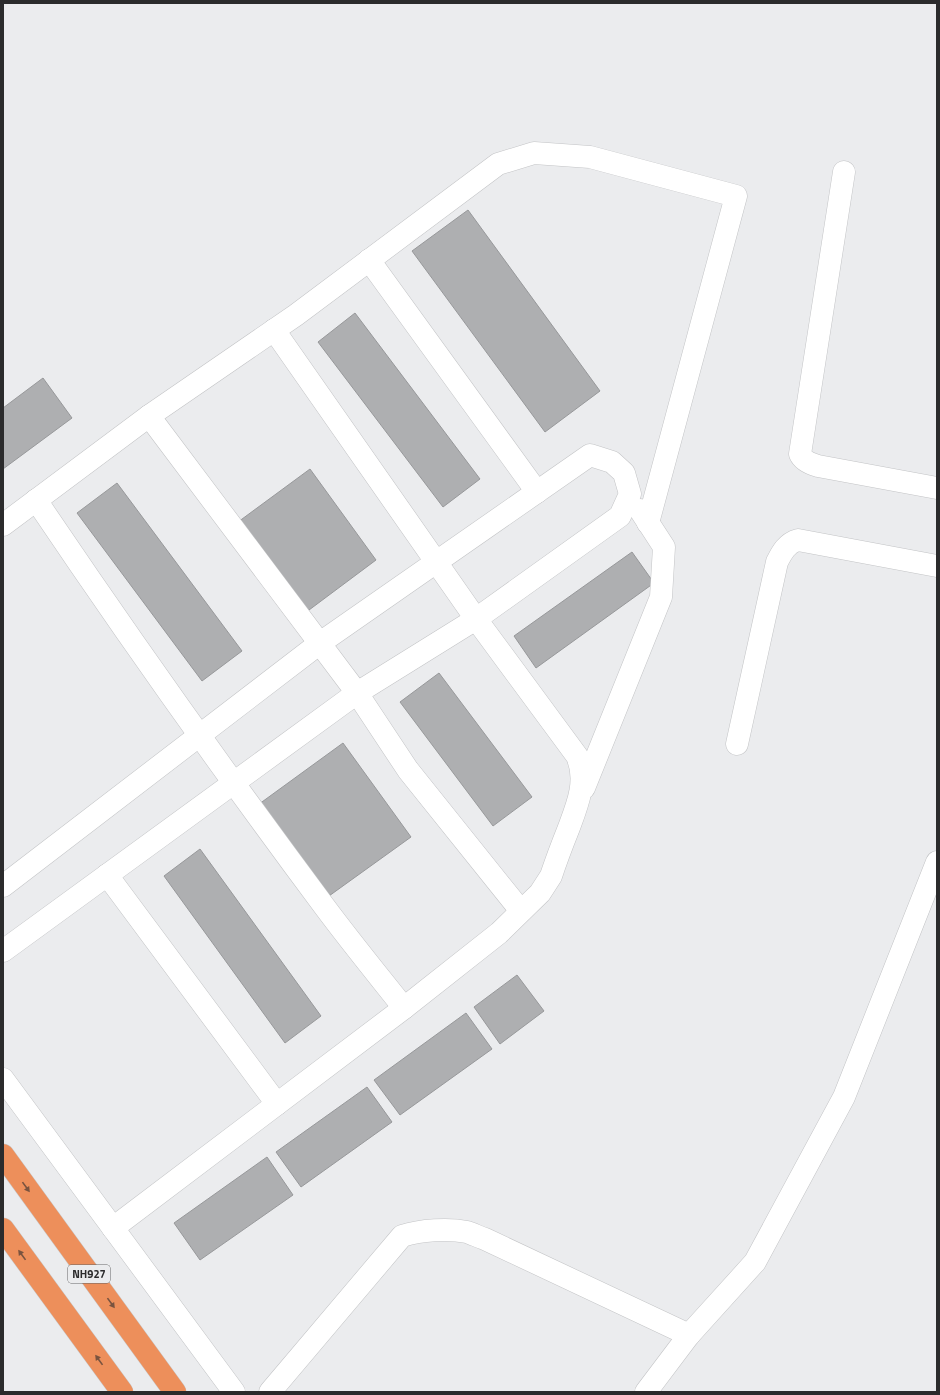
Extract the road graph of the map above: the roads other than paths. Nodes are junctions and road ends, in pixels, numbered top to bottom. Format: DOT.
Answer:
graph roads {
  1 [pos="844,172"];
  2 [pos="370,260"];
  3 [pos="274,330"];
  4 [pos="150,416"];
  5 [pos="937,488"];
  6 [pos="537,492"];
  7 [pos="630,494"];
  8 [pos="36,500"];
  9 [pos="648,523"];
  10 [pos="3,525"];
  11 [pos="436,562"];
  12 [pos="937,566"];
  13 [pos="476,619"];
  14 [pos="320,643"];
  15 [pos="357,693"];
  16 [pos="200,736"];
  17 [pos="737,744"];
  18 [pos="234,783"];
  19 [pos="580,798"];
  20 [pos="937,862"];
  21 [pos="107,875"];
  22 [pos="3,886"];
  23 [pos="521,911"];
  24 [pos="3,951"];
  25 [pos="404,1008"];
  26 [pos="3,1079"];
  27 [pos="277,1104"];
  28 [pos="3,1155"];
  29 [pos="113,1228"];
  30 [pos="3,1229"];
  31 [pos="689,1335"];
  32 [pos="122,1392"];
  33 [pos="176,1392"];
  34 [pos="234,1392"];
  35 [pos="270,1392"];
  36 [pos="646,1392"];
  1 -- 5 [label="street"];
  2 -- 3 [label="street"];
  2 -- 6 [label="street"];
  2 -- 9 [label="street"];
  3 -- 4 [label="street"];
  3 -- 11 [label="street"];
  4 -- 8 [label="street"];
  4 -- 14 [label="street"];
  6 -- 7 [label="street"];
  6 -- 11 [label="street"];
  7 -- 9 [label="street"];
  7 -- 13 [label="street"];
  8 -- 10 [label="street"];
  8 -- 16 [label="street"];
  9 -- 19 [label="street"];
  11 -- 13 [label="street"];
  11 -- 14 [label="street"];
  12 -- 17 [label="street"];
  13 -- 15 [label="street"];
  13 -- 19 [label="street"];
  14 -- 15 [label="street"];
  14 -- 16 [label="street"];
  15 -- 18 [label="street"];
  15 -- 23 [label="street"];
  16 -- 18 [label="street"];
  16 -- 22 [label="street"];
  18 -- 21 [label="street"];
  18 -- 25 [label="street"];
  19 -- 23 [label="street"];
  20 -- 31 [label="street"];
  21 -- 24 [label="street"];
  21 -- 27 [label="street"];
  23 -- 25 [label="street"];
  25 -- 27 [label="street"];
  26 -- 29 [label="street"];
  27 -- 29 [label="street"];
  28 -- 33 [label="highway, NH927, one-way"];
  29 -- 34 [label="street"];
  32 -- 30 [label="highway, one-way"];
  31 -- 35 [label="street"];
  31 -- 36 [label="street"];
}
